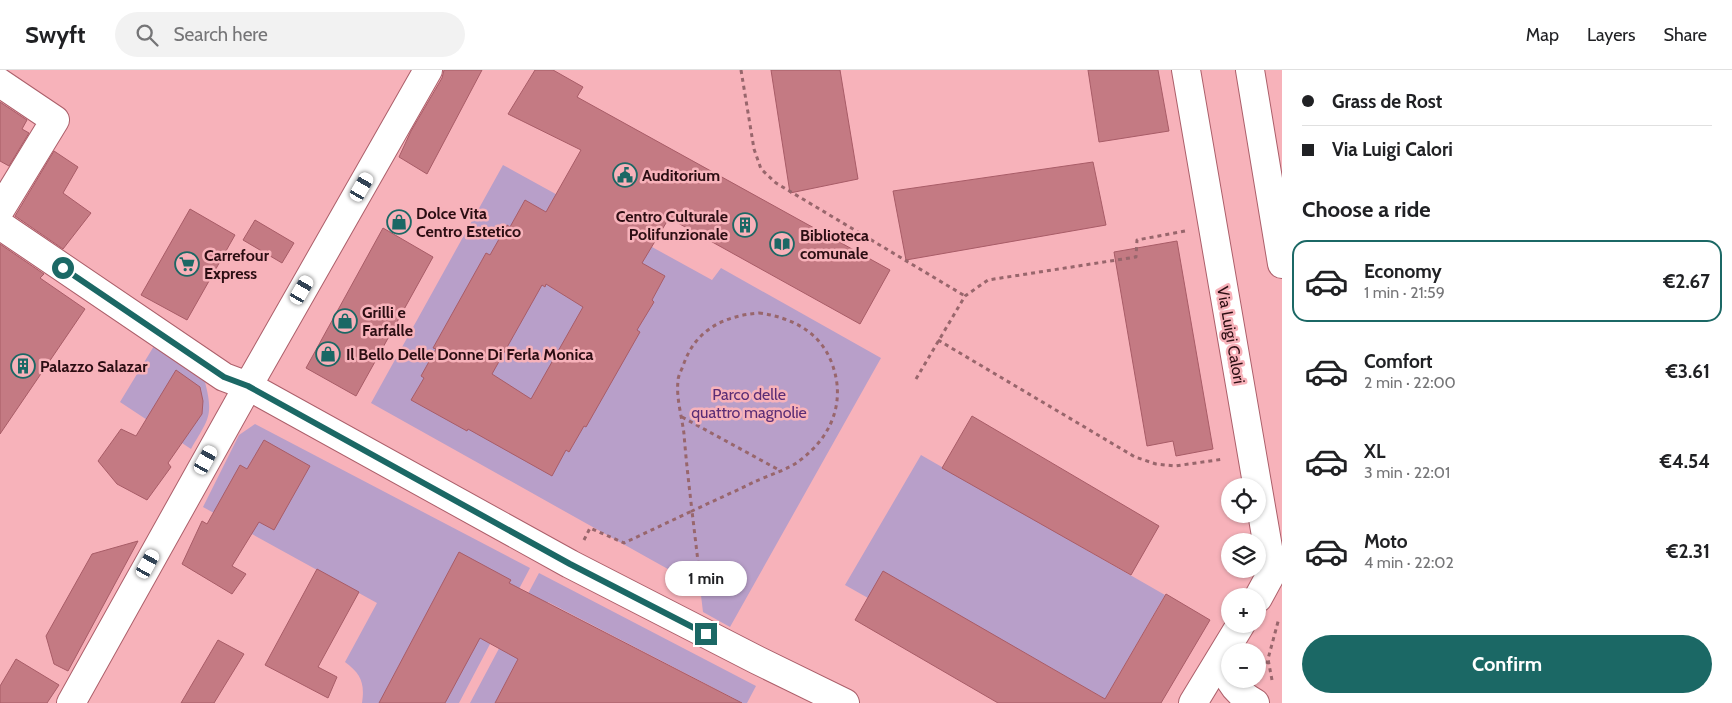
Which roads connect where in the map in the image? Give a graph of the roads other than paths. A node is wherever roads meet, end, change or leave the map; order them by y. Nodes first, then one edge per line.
1 (428, 70) edge
2 (1186, 70) edge
3 (1250, 70) edge
4 (0, 83) edge
5 (0, 210) edge
6 (0, 225) edge
7 (1282, 264) edge
8 (248, 386) junction
9 (1263, 588) edge
10 (1221, 658) edge
11 (1235, 688) edge
12 (1264, 695) edge
13 (70, 703) edge
14 (845, 703) edge
15 (1193, 703) edge

1 - 8 street
2 - 9 street, Via Luigi Calori
3 - 7 street
4 - 5 street
6 - 8 street
8 - 13 street
8 - 14 street
10 - 15 street
11 - 12 street

